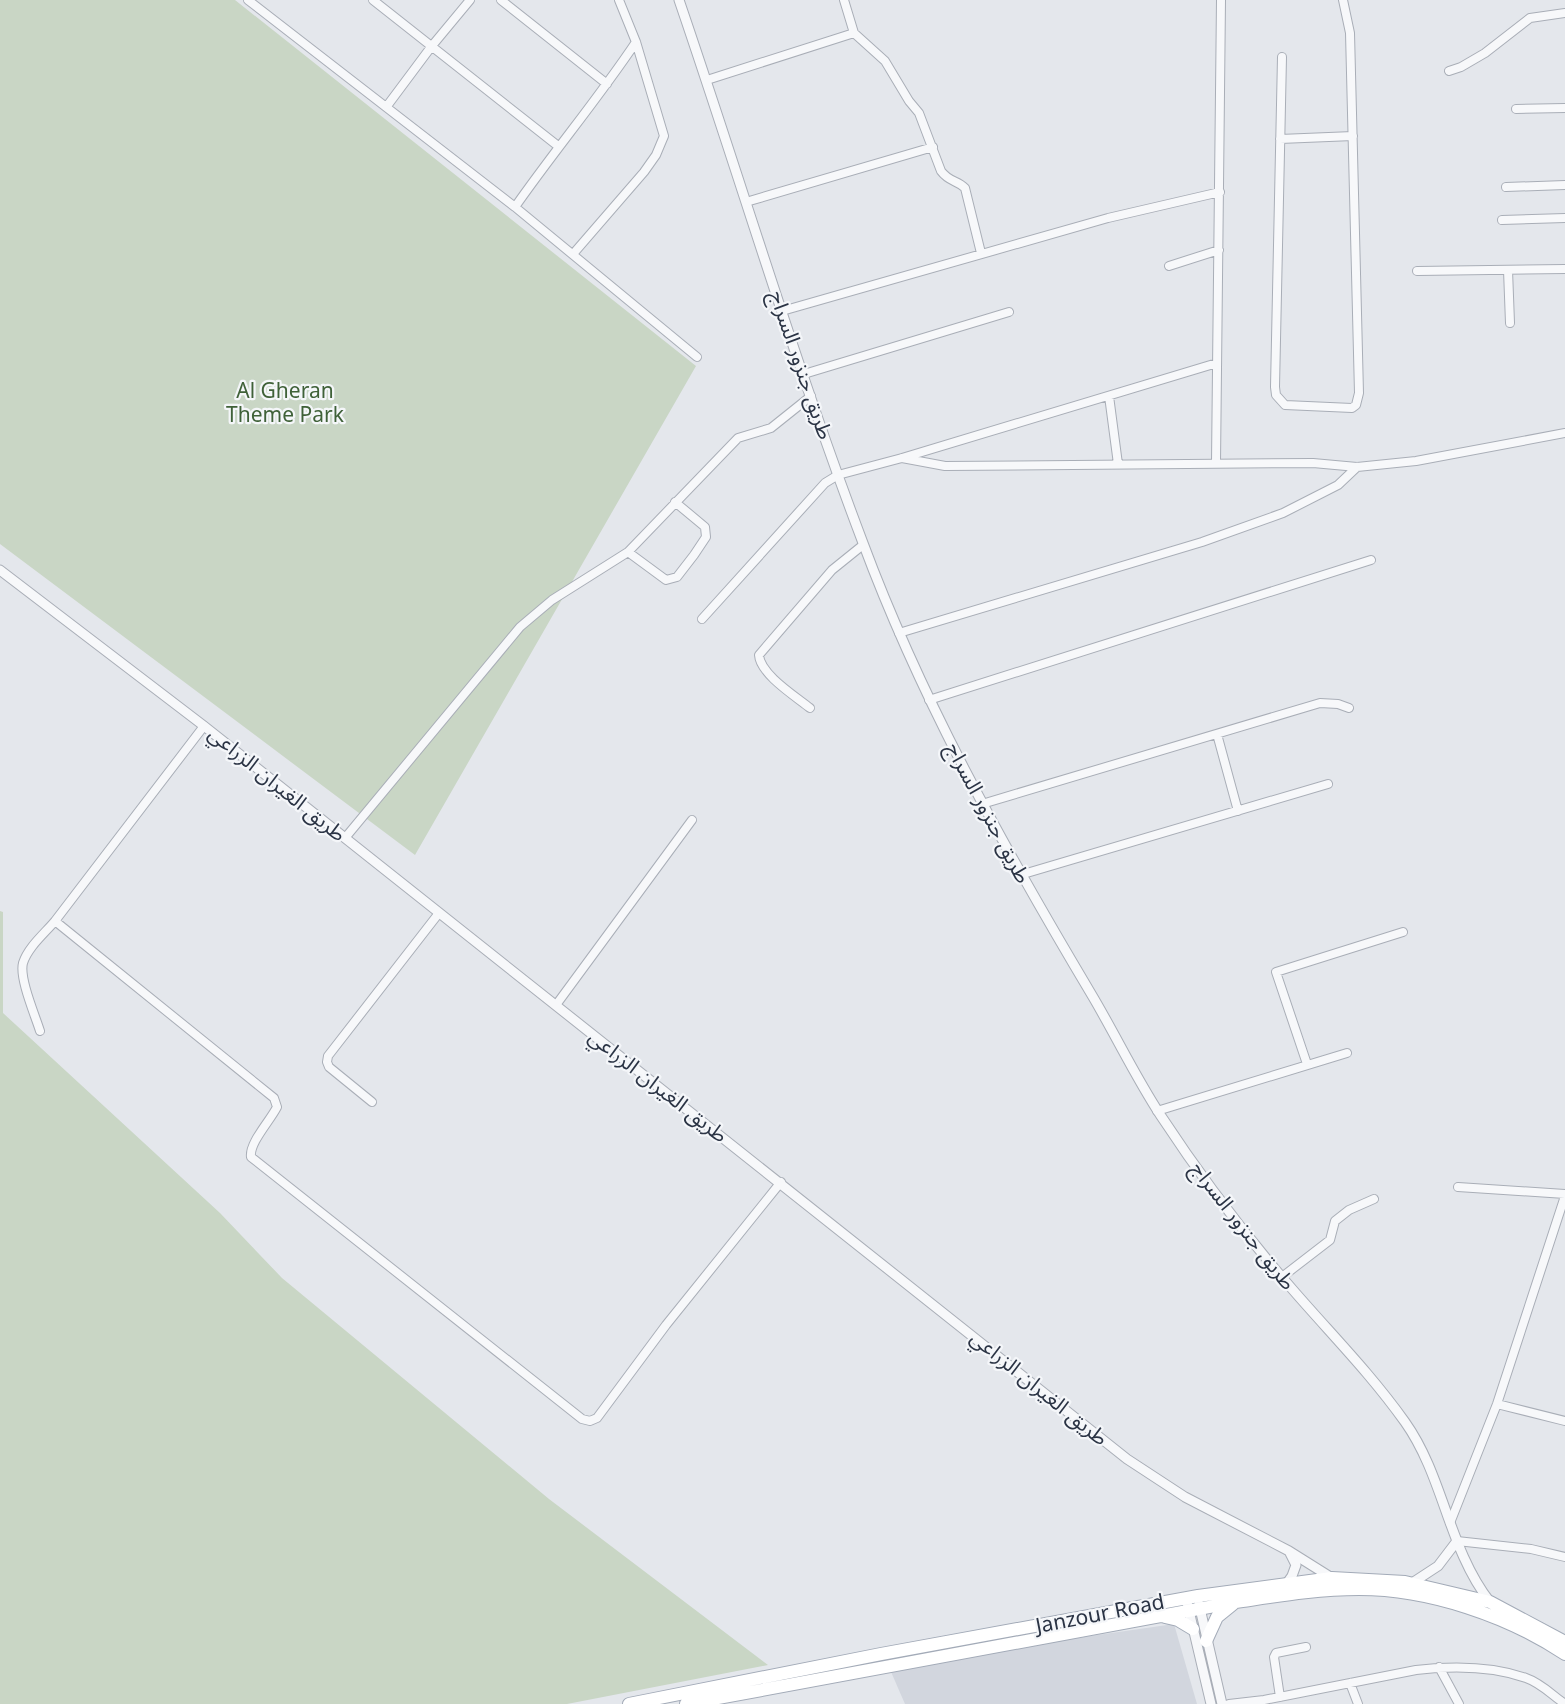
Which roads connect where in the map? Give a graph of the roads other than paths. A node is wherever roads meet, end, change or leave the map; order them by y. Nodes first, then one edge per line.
1 (373, 0) edge
2 (470, 0) edge
3 (501, 0) edge
4 (619, 0) edge
5 (679, 0) edge
6 (844, 0) edge
7 (1221, 0) edge
8 (1343, 0) edge
9 (253, 1) edge
10 (1565, 13) edge
11 (854, 33) junction
12 (636, 42) junction
13 (431, 47) junction
14 (1282, 57) dead end
15 (1449, 70) dead end
16 (707, 81) junction
17 (608, 84) junction
18 (387, 106) junction
19 (1565, 108) edge
20 (1516, 109) dead end
21 (1353, 136) junction
22 (1280, 139) junction
23 (558, 146) junction
24 (933, 147) junction
25 (1565, 185) edge
26 (1506, 187) dead end
27 (1220, 192) junction
28 (746, 202) junction
29 (514, 207) junction
30 (1565, 218) edge
31 (1502, 220) dead end
32 (1219, 250) junction
33 (981, 253) junction
34 (573, 254) junction
35 (1169, 266) dead end
36 (1565, 269) edge
37 (1508, 270) junction
38 (1417, 271) dead end
39 (782, 311) junction
40 (1009, 312) dead end
41 (1510, 322) dead end
42 (697, 357) dead end
43 (1217, 363) junction
44 (804, 374) junction
45 (811, 396) junction
46 (1109, 396) junction
47 (1565, 433) edge
48 (902, 458) junction
49 (1215, 463) junction
50 (1118, 464) junction
51 (1357, 467) junction
52 (838, 475) junction
53 (675, 502) junction
54 (863, 544) junction
55 (628, 552) junction
56 (1371, 560) dead end
57 (0, 570) edge
58 (702, 619) dead end
59 (899, 633) junction
60 (929, 700) junction
61 (810, 708) dead end
62 (1349, 708) dead end
63 (204, 726) junction
64 (1216, 734) junction
65 (1328, 784) dead end
66 (982, 804) junction
67 (1238, 811) junction
68 (692, 820) dead end
69 (345, 838) junction
70 (1020, 875) junction
71 (439, 913) junction
72 (55, 921) junction
73 (1403, 932) dead end
74 (556, 1005) junction
75 (40, 1031) dead end
76 (1347, 1053) dead end
77 (1306, 1064) junction
78 (372, 1102) dead end
79 (1157, 1111) junction
80 (781, 1182) junction
81 (1458, 1187) dead end
82 (1565, 1195) edge
83 (1374, 1199) dead end
84 (1282, 1277) junction
85 (1497, 1404) junction
86 (1565, 1422) edge
87 (1450, 1523) junction
88 (1456, 1541) junction
89 (1289, 1551) junction
90 (1565, 1557) edge
91 (1332, 1578) junction
92 (1287, 1583) junction
93 (1412, 1583) junction
94 (1236, 1602) junction
95 (1490, 1602) junction
96 (1193, 1604) junction
97 (1161, 1616) junction
98 (1193, 1629) junction
99 (1206, 1641) junction
100 (1565, 1642) edge
101 (1306, 1647) dead end
102 (1565, 1654) edge
103 (1439, 1667) junction
104 (1350, 1683) junction
105 (1280, 1697) junction
106 (1265, 1702) edge
107 (628, 1704) edge
108 (686, 1704) edge
109 (1211, 1704) edge
110 (1222, 1704) edge
111 (1229, 1704) edge
112 (1358, 1704) edge
113 (1459, 1704) edge
114 (1564, 1704) edge

1 - 13 street
2 - 13 street
3 - 17 street
4 - 12 street
5 - 16 street, طريق جنزور السراج
6 - 11 street
7 - 27 street
8 - 21 street
9 - 18 street
10 - 15 street
11 - 16 street
11 - 24 street
12 - 17 street
12 - 34 street
13 - 18 street
13 - 23 street
14 - 22 street
16 - 28 street, طريق جنزور السراج
17 - 23 street
18 - 29 street
19 - 20 street
21 - 22 street
21 - 22 street
23 - 29 street
24 - 28 street
24 - 33 street
25 - 26 street
27 - 32 street
27 - 33 street
28 - 39 street, طريق جنزور السراج
29 - 34 street
30 - 31 street
32 - 35 street
32 - 43 street
33 - 39 street
34 - 42 street
36 - 37 street
37 - 38 street
37 - 41 street
39 - 44 street, طريق جنزور السراج
40 - 44 street
43 - 46 street
43 - 49 street
44 - 45 street, طريق جنزور السراج
45 - 52 street, طريق جنزور السراج
45 - 53 street
46 - 48 street
46 - 50 street
47 - 51 street
48 - 50 street
48 - 52 street
49 - 50 street
49 - 51 street
51 - 59 street
52 - 54 street, طريق جنزور السراج
52 - 58 street
53 - 55 street
53 - 55 street
54 - 59 street, طريق جنزور السراج
54 - 61 street
55 - 69 street
56 - 60 street
57 - 63 street, طريق الغيران الزراعي
59 - 60 street, طريق جنزور السراج
60 - 66 street, طريق جنزور السراج
62 - 64 street
63 - 69 street, طريق الغيران الزراعي
63 - 72 street
64 - 66 street
64 - 67 street
65 - 67 street
66 - 70 street, طريق جنزور السراج
67 - 70 street
68 - 74 street
69 - 71 street, طريق الغيران الزراعي
70 - 79 street, طريق جنزور السراج
71 - 74 street, طريق الغيران الزراعي
71 - 78 street
72 - 75 street
72 - 80 street
73 - 77 street
74 - 80 street, طريق الغيران الزراعي
76 - 77 street
77 - 79 street
79 - 84 street, طريق جنزور السراج
80 - 89 street, طريق الغيران الزراعي
81 - 82 street
82 - 85 street
83 - 84 street
84 - 87 street, طريق جنزور السراج
85 - 86 street
85 - 87 street
87 - 88 street, طريق جنزور السراج
88 - 90 street
88 - 93 street
88 - 95 street, طريق جنزور السراج
89 - 91 street, طريق الغيران الزراعي
89 - 92 street
91 - 92 main road, Janzour Road
91 - 93 main road, Janzour Road
92 - 96 main road, Janzour Road
93 - 95 main road, Janzour Road
94 - 96 main road, Janzour Road
94 - 99 main road
94 - 102 main road, Janzour Road
95 - 100 main road, Janzour Road
96 - 97 main road, Janzour Road
96 - 98 street
96 - 99 street
96 - 107 main road, Janzour Road
97 - 98 main road
97 - 108 main road, Janzour Road
98 - 109 street
99 - 110 street
101 - 105 street
103 - 104 street
103 - 113 street
103 - 114 street
104 - 105 street
104 - 112 street
105 - 106 street
106 - 111 street

